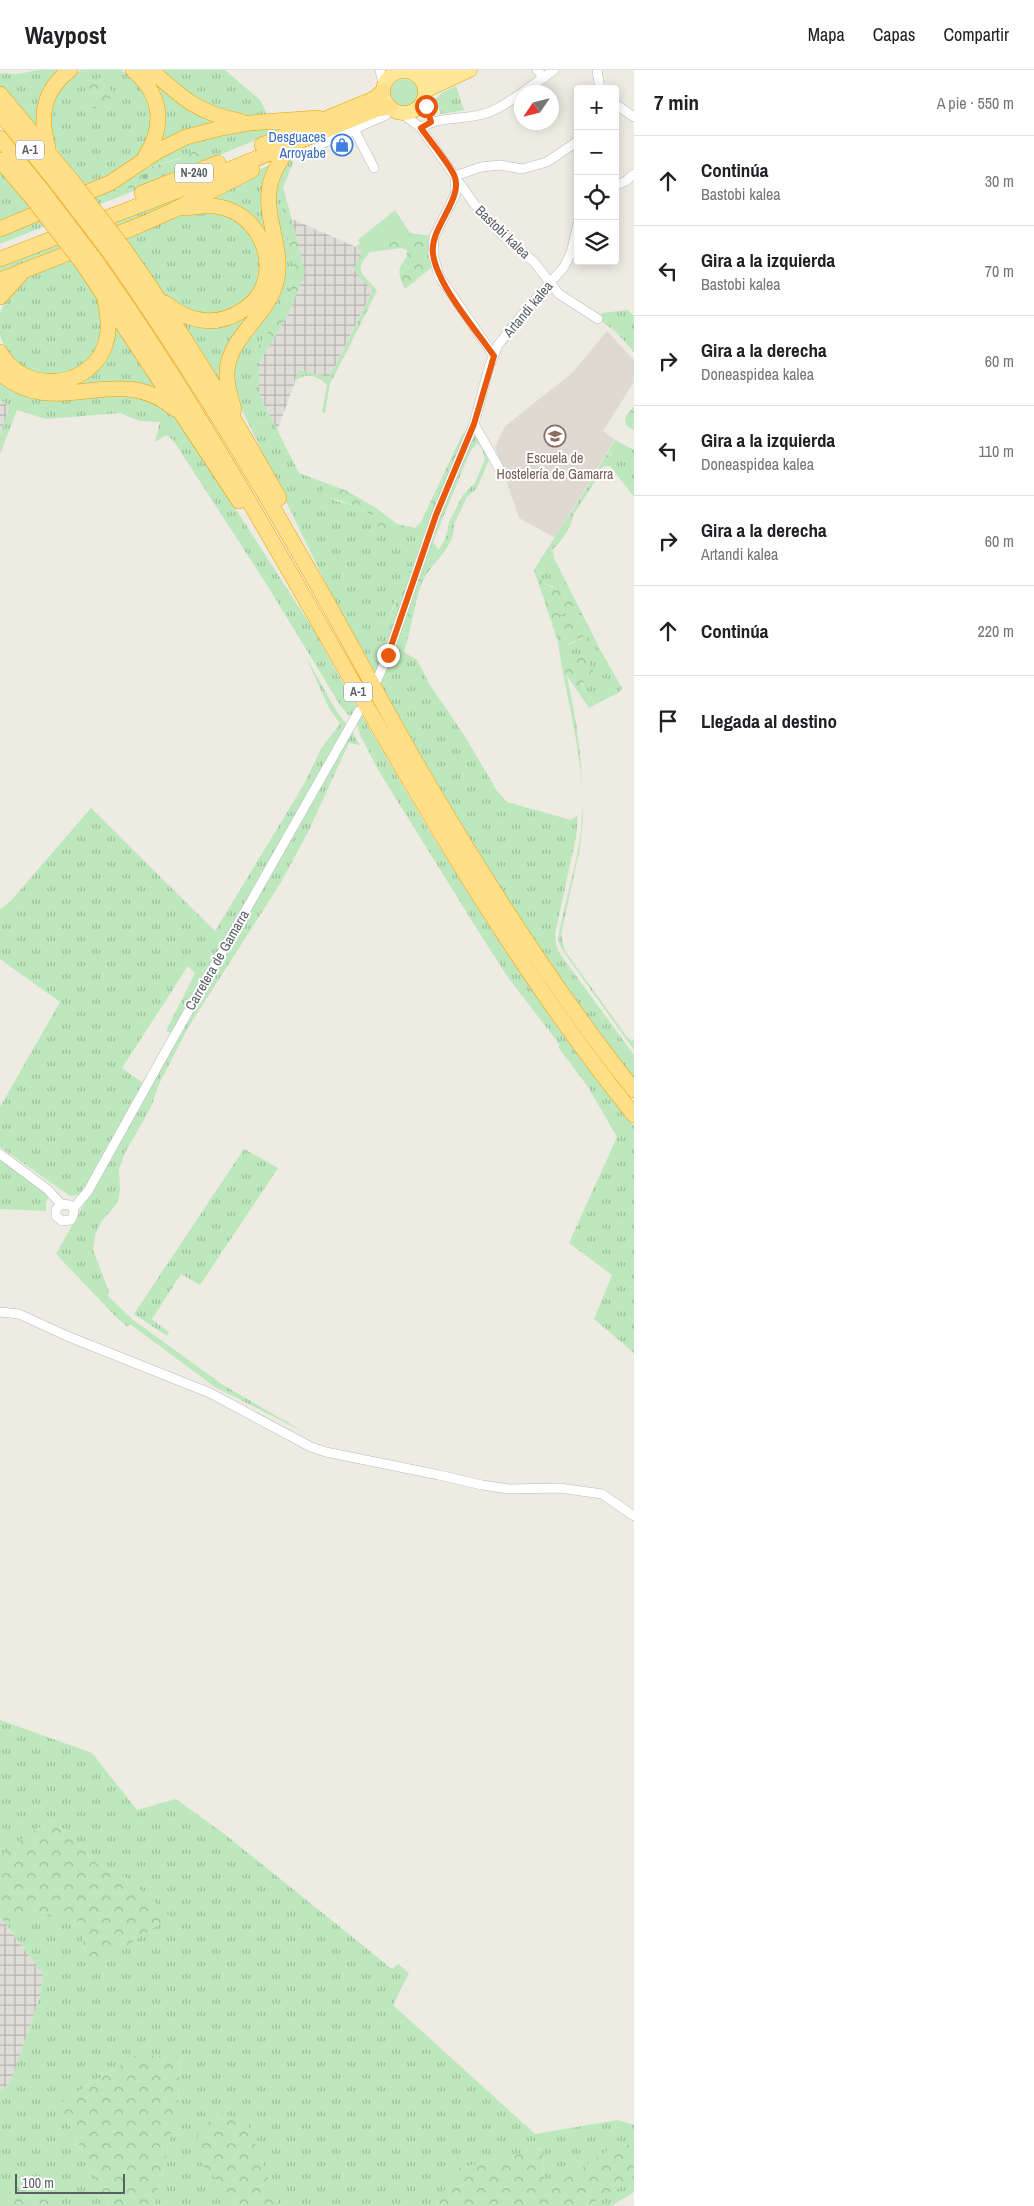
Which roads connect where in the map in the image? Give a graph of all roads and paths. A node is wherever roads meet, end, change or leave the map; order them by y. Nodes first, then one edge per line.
1 (70, 70) edge
2 (133, 70) edge
3 (151, 70) edge
4 (380, 70) edge
5 (446, 70) edge
6 (470, 70) edge
7 (537, 70) edge
8 (554, 70) edge
9 (600, 71) edge
10 (407, 72) edge
11 (544, 78) junction
12 (534, 85) edge
13 (600, 85) edge
14 (383, 89) junction
15 (0, 94) edge
16 (424, 95) junction
17 (514, 98) edge
18 (619, 107) edge
19 (393, 109) junction
20 (0, 114) edge
21 (332, 117) junction
22 (634, 117) edge
23 (431, 122) junction
24 (249, 123) junction
25 (421, 128) junction
26 (354, 129) junction
27 (0, 138) edge
28 (312, 142) junction
29 (574, 144) edge
30 (49, 151) junction
31 (284, 154) junction
32 (0, 160) edge
33 (143, 160) junction
34 (374, 168) dead end
35 (634, 174) edge
36 (455, 176) junction
37 (67, 184) junction
38 (619, 184) edge
39 (38, 196) junction
40 (174, 210) junction
41 (0, 229) edge
42 (574, 240) edge
43 (0, 249) edge
44 (117, 252) junction
45 (0, 260) edge
46 (89, 262) junction
47 (24, 271) junction
48 (0, 280) edge
49 (551, 282) junction
50 (105, 296) junction
51 (0, 297) edge
52 (159, 298) junction
53 (598, 319) dead end
54 (0, 352) edge
55 (494, 356) junction
56 (0, 373) edge
57 (183, 415) junction
58 (236, 421) junction
59 (474, 424) junction
60 (500, 468) dead end
61 (306, 565) junction
62 (311, 610) junction
63 (377, 680) dead end
64 (359, 711) dead end
65 (634, 1090) edge
66 (634, 1115) edge
67 (0, 1154) edge
68 (61, 1204) junction
69 (74, 1209) junction
70 (0, 1312) edge
71 (634, 1516) edge

1 - 30 highway
2 - 33 highway
3 - 24 highway
4 - 14 street
5 - 10 highway, N-240
6 - 16 highway, N-240
7 - 11 street
8 - 11 street
9 - 13 street
10 - 14 highway, N-240
10 - 16 highway
11 - 12 street
14 - 19 highway
14 - 21 highway, N-240
15 - 30 highway
16 - 19 highway, N-240
16 - 23 street
17 - 23 street
18 - 22 street
19 - 25 street, Bastobi kalea
19 - 26 street
19 - 28 highway, N-240
20 - 37 highway, A-1
21 - 24 highway
21 - 43 highway, N-240
23 - 25 street
24 - 33 highway
25 - 36 street, Bastobi kalea
26 - 28 street
26 - 34 street
27 - 39 highway, A-1
28 - 31 highway
28 - 45 highway, N-240
29 - 36 street
30 - 37 highway
31 - 40 highway
31 - 58 highway
32 - 39 highway
33 - 41 highway
35 - 38 street
36 - 49 street, Bastobi kalea
36 - 55 street
37 - 44 highway, bridge
39 - 46 highway, bridge
40 - 47 highway
40 - 52 highway
42 - 49 street, Artandi kalea
44 - 52 highway
44 - 61 highway, A-1
46 - 50 highway
46 - 62 highway, A-1
47 - 48 highway
47 - 51 highway
49 - 53 street, Bastobi kalea
49 - 55 street, Artandi kalea
50 - 54 highway
50 - 57 highway
52 - 58 highway
55 - 59 street, Artandi kalea
56 - 57 highway
57 - 62 highway
58 - 61 highway
59 - 60 street
59 - 63 street, Artandi kalea
61 - 65 highway, A-1
62 - 66 highway, A-1
64 - 69 street, Carretera de Gamarra
67 - 68 street
68 - 69 street
68 - 69 street
70 - 71 street

